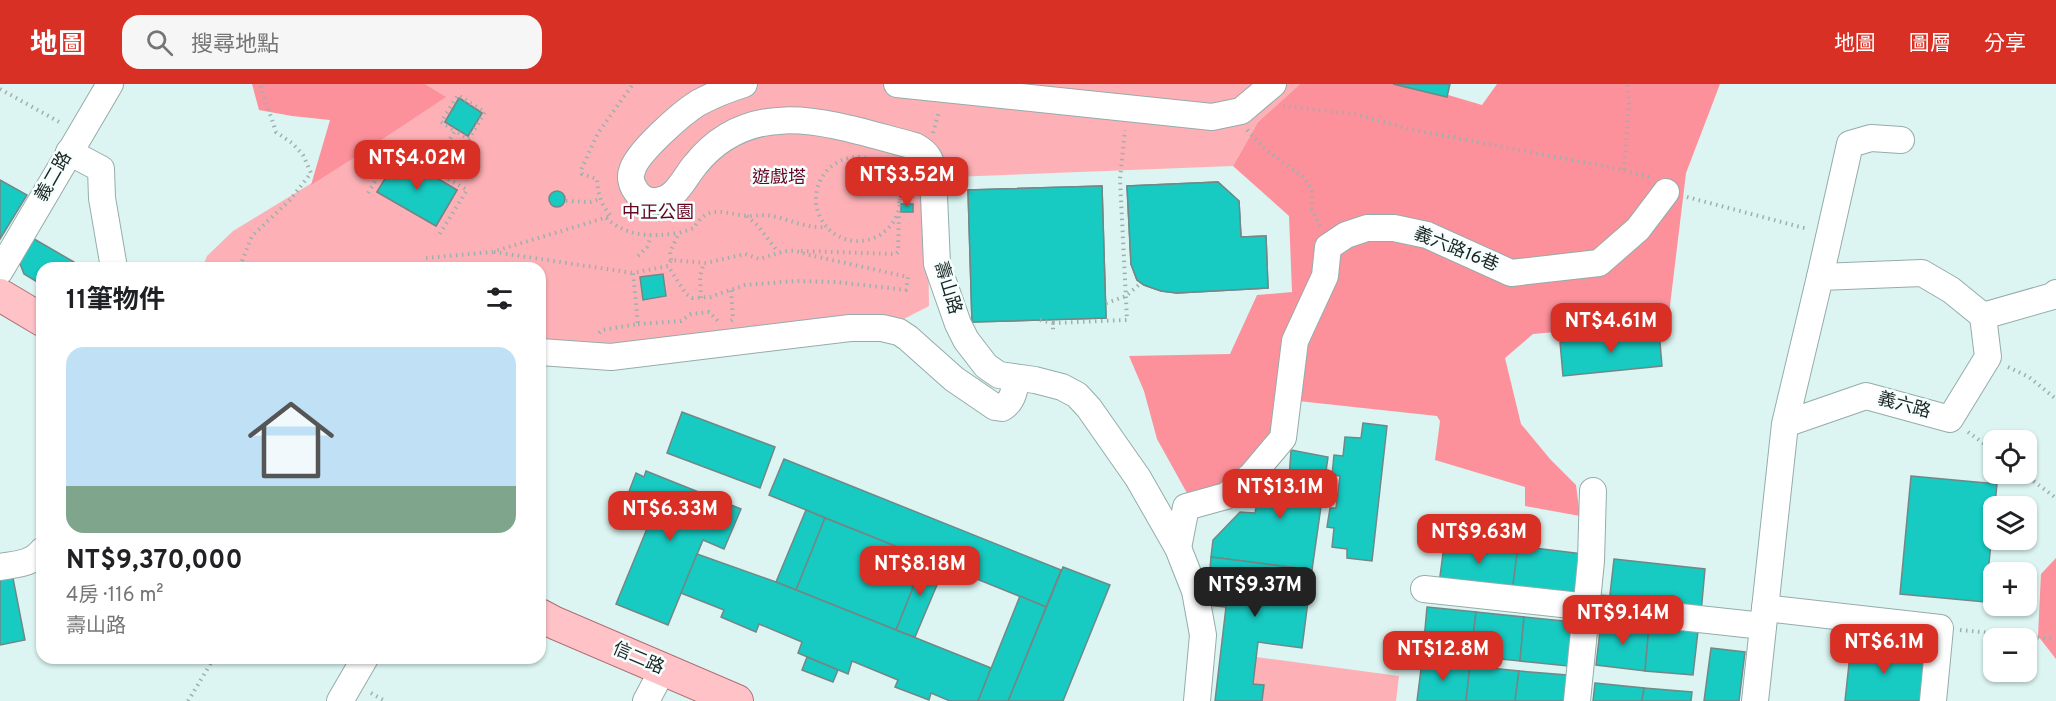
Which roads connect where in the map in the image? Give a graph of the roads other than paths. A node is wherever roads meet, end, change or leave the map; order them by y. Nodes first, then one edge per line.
1 (110, 84) edge
2 (744, 84) edge
3 (897, 84) edge
4 (1273, 84) edge
5 (1901, 140) dead end
6 (75, 143) junction
7 (1666, 192) road end
8 (113, 262) edge
9 (0, 271) edge
10 (1820, 277) junction
11 (2056, 293) edge
12 (0, 295) edge
13 (36, 316) edge
14 (1983, 316) junction
15 (546, 352) edge
16 (1017, 378) junction
17 (1785, 424) junction
18 (1593, 492) dead end
19 (1178, 548) junction
20 (36, 558) edge
21 (0, 567) edge
22 (1424, 589) dead end
23 (1586, 606) junction
24 (1764, 617) junction
25 (546, 618) edge
26 (361, 664) edge
27 (663, 669) junction
28 (339, 701) edge
29 (646, 701) edge
30 (737, 701) edge
31 (1197, 701) edge
32 (1577, 701) edge
33 (1755, 701) edge
34 (1933, 701) edge

1 - 6 street, 義二路
2 - 16 street, 壽山路
3 - 4 street
5 - 10 street
6 - 8 street
6 - 9 street, 義二路
7 - 19 street, 義六路16巷
10 - 14 street
10 - 17 street
11 - 14 street
12 - 13 main road
14 - 17 street, 義六路
15 - 16 street
16 - 19 street, 壽山路
17 - 24 street
18 - 23 street
19 - 31 street, 壽山路
20 - 21 street
22 - 23 street
23 - 24 street
23 - 32 street
24 - 33 street
24 - 34 street
25 - 27 main road, 信二路
26 - 28 street
27 - 29 street
27 - 30 main road, 信二路

